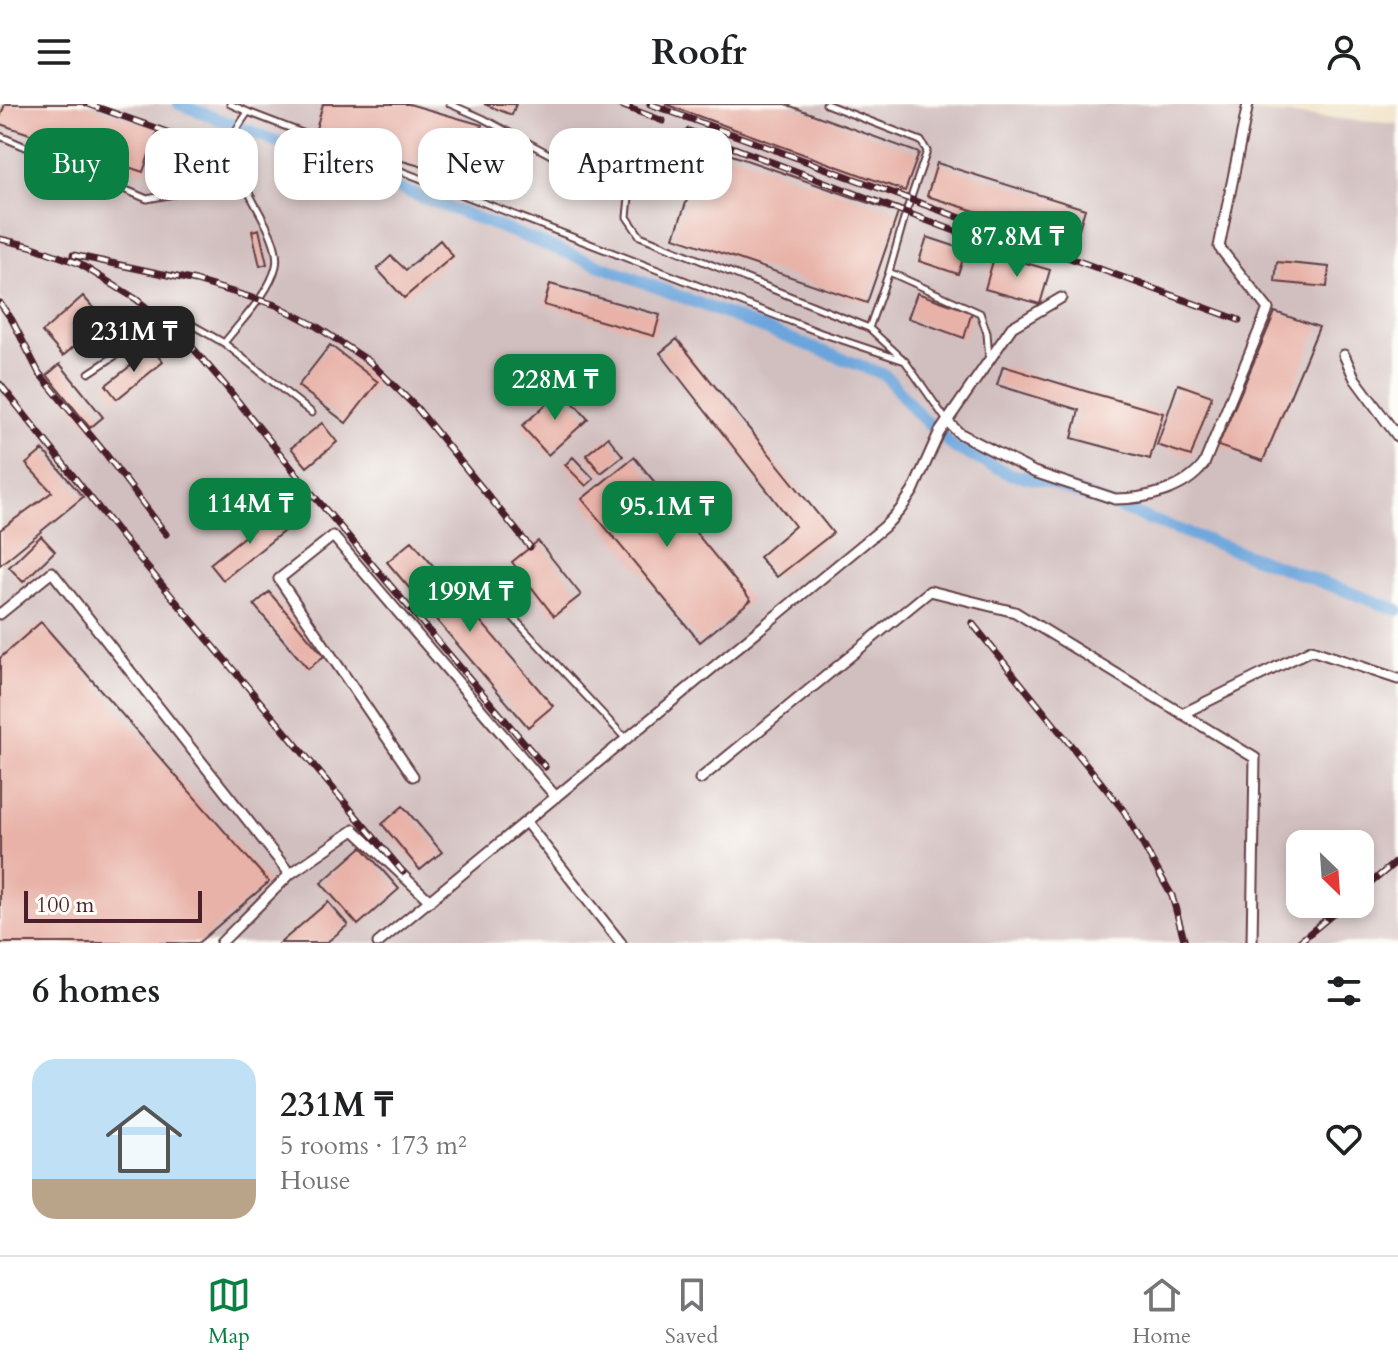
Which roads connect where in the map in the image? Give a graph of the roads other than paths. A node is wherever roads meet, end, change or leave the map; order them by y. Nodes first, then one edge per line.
1 (230, 104) edge
2 (450, 104) edge
3 (826, 104) edge
4 (1248, 104) edge
5 (248, 112) junction
6 (238, 128) edge
7 (0, 136) edge
8 (145, 198) edge
9 (253, 200) edge
10 (889, 272) junction
11 (1061, 298) dead end
12 (869, 328) junction
13 (224, 343) junction
14 (1344, 355) dead end
15 (905, 361) junction
16 (989, 361) junction
17 (89, 373) dead end
18 (312, 413) dead end
19 (947, 421) junction
20 (1398, 437) edge
21 (469, 570) dead end
22 (0, 614) edge
23 (1398, 679) edge
24 (1182, 714) junction
25 (626, 740) junction
26 (413, 776) dead end
27 (700, 779) dead end
28 (556, 797) junction
29 (526, 822) junction
30 (290, 874) junction
31 (430, 901) junction
32 (221, 943) edge
33 (378, 943) edge
34 (621, 943) edge
35 (1252, 943) edge

1 - 5 lane
2 - 12 lane
3 - 10 lane
4 - 19 street
5 - 6 lane
5 - 15 lane
7 - 8 lane
9 - 13 lane
10 - 12 lane
10 - 16 lane
11 - 16 street
12 - 15 lane
13 - 17 lane
13 - 18 lane
14 - 20 street
15 - 19 lane
16 - 19 street
19 - 25 street
21 - 25 lane
22 - 30 street
23 - 24 street
24 - 27 street
24 - 35 street
25 - 28 street
26 - 28 street
28 - 29 street
29 - 31 street
29 - 34 street
30 - 31 street
30 - 32 street
31 - 33 street

